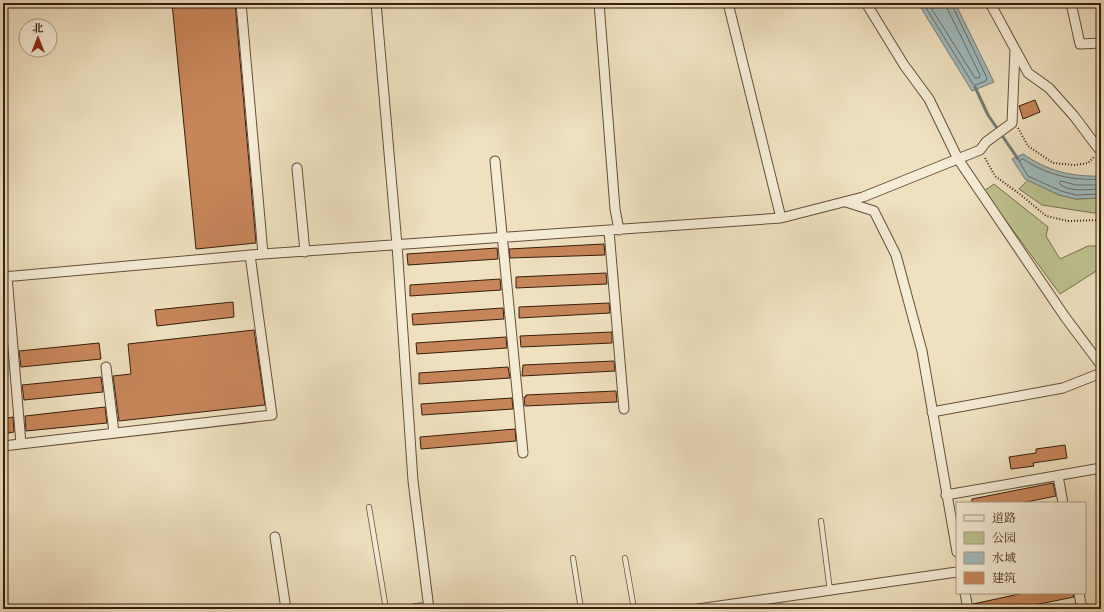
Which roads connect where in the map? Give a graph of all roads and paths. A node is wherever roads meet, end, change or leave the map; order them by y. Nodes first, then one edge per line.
1 (241, 3) edge
2 (376, 3) edge
3 (599, 3) edge
4 (728, 3) edge
5 (866, 3) edge
6 (990, 3) edge
7 (1072, 3) edge
8 (1101, 43) edge
9 (1016, 50) junction
10 (1012, 121) junction
11 (983, 146) junction
12 (1101, 149) edge
13 (958, 159) junction
14 (495, 161) dead end
15 (297, 168) dead end
16 (846, 202) junction
17 (781, 218) junction
18 (1101, 220) edge
19 (619, 230) junction
20 (609, 231) junction
21 (501, 238) junction
22 (397, 245) junction
23 (306, 252) junction
24 (263, 254) junction
25 (250, 255) junction
26 (5, 277) edge
27 (1101, 365) edge
28 (106, 367) dead end
29 (1101, 373) edge
30 (624, 409) dead end
31 (932, 412) junction
32 (114, 433) junction
33 (21, 444) junction
34 (3, 446) edge
35 (523, 453) dead end
36 (1101, 468) edge
37 (1058, 476) junction
38 (946, 495) junction
39 (1063, 502) edge
40 (369, 507) dead end
41 (822, 521) dead end
42 (275, 537) dead end
43 (956, 547) edge
44 (573, 558) dead end
45 (625, 558) dead end
46 (956, 572) edge
47 (830, 590) junction
48 (965, 594) edge
49 (1079, 594) edge
50 (429, 608) edge
51 (286, 609) edge
52 (386, 609) edge
53 (414, 609) edge
54 (582, 609) edge
55 (634, 609) edge
56 (698, 609) edge
57 (968, 609) edge
58 (1082, 609) edge

1 - 24 street
2 - 22 street
3 - 19 street
4 - 17 street
5 - 13 street
6 - 9 street
7 - 8 street
9 - 10 street
9 - 12 street
10 - 11 street
10 - 12 path
11 - 13 street
11 - 18 path
13 - 16 street
13 - 27 street
14 - 21 street
15 - 23 street
16 - 17 street
16 - 31 street
17 - 19 street
19 - 20 street
20 - 21 street
20 - 30 street
21 - 22 street
21 - 35 street
22 - 23 street
22 - 50 street
23 - 24 street
24 - 25 street
25 - 26 street
25 - 32 street
26 - 33 street
28 - 32 street
29 - 31 street
31 - 38 street
32 - 33 street
33 - 34 street
36 - 37 street
37 - 38 street
37 - 39 street
38 - 43 street
40 - 52 lane
41 - 47 lane
42 - 51 street
44 - 54 lane
45 - 55 lane
46 - 47 street
47 - 56 street
48 - 57 street
49 - 58 street
50 - 53 street

